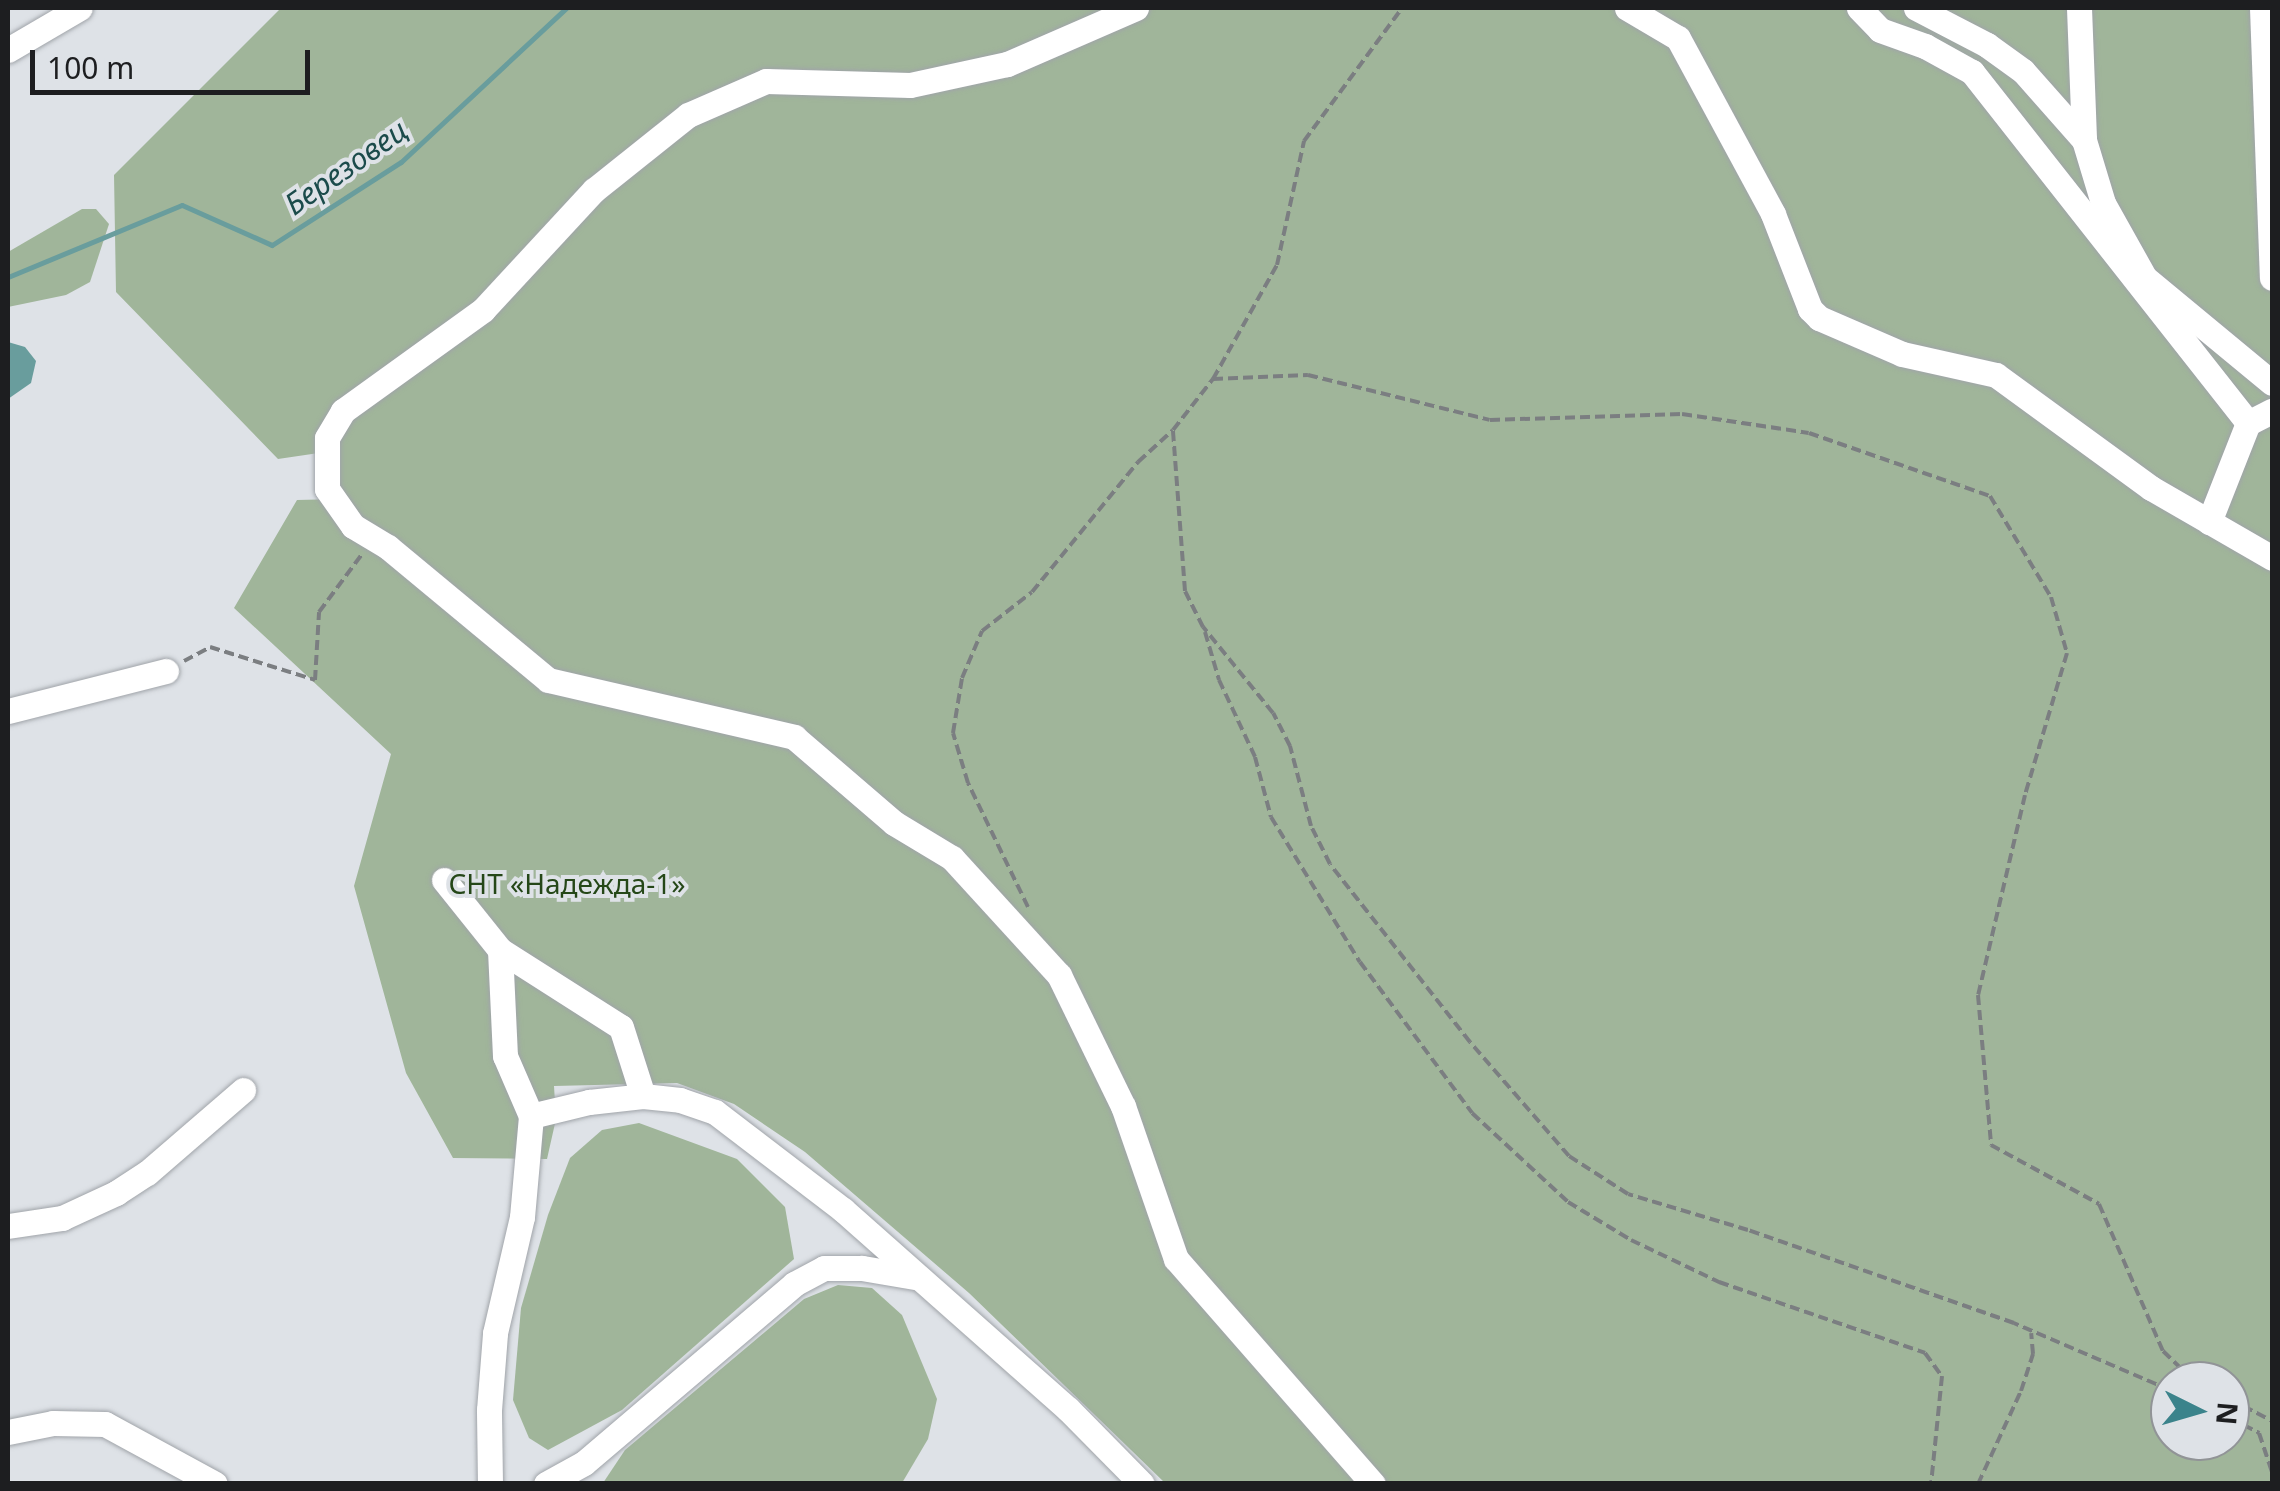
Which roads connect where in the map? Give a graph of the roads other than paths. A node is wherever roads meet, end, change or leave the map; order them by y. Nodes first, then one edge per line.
1 (80, 8) edge
2 (1136, 8) edge
3 (1627, 8) edge
4 (1859, 8) edge
5 (1916, 8) edge
6 (2079, 8) edge
7 (2262, 8) edge
8 (8, 50) edge
9 (2084, 140) junction
10 (2272, 278) edge
11 (2272, 383) edge
12 (2272, 411) edge
13 (2248, 424) junction
14 (2209, 522) junction
15 (2272, 558) edge
16 (166, 671) road end
17 (8, 711) edge
18 (444, 880) dead end
19 (500, 950) junction
20 (244, 1090) dead end
21 (643, 1096) junction
22 (531, 1116) junction
23 (8, 1226) edge
24 (919, 1278) junction
25 (8, 1432) edge
26 (215, 1484) edge
27 (490, 1484) edge
28 (546, 1484) edge
29 (1142, 1484) edge
30 (1372, 1484) edge

1 - 8 street
2 - 30 street
3 - 14 street
4 - 13 street
5 - 9 street
6 - 9 street
7 - 10 street
9 - 11 street
12 - 13 street
13 - 14 street
14 - 15 street
16 - 17 street
18 - 19 street
19 - 21 street
19 - 22 street
20 - 23 street
21 - 22 street
21 - 24 street
22 - 27 street
24 - 28 street
24 - 29 street
25 - 26 street

